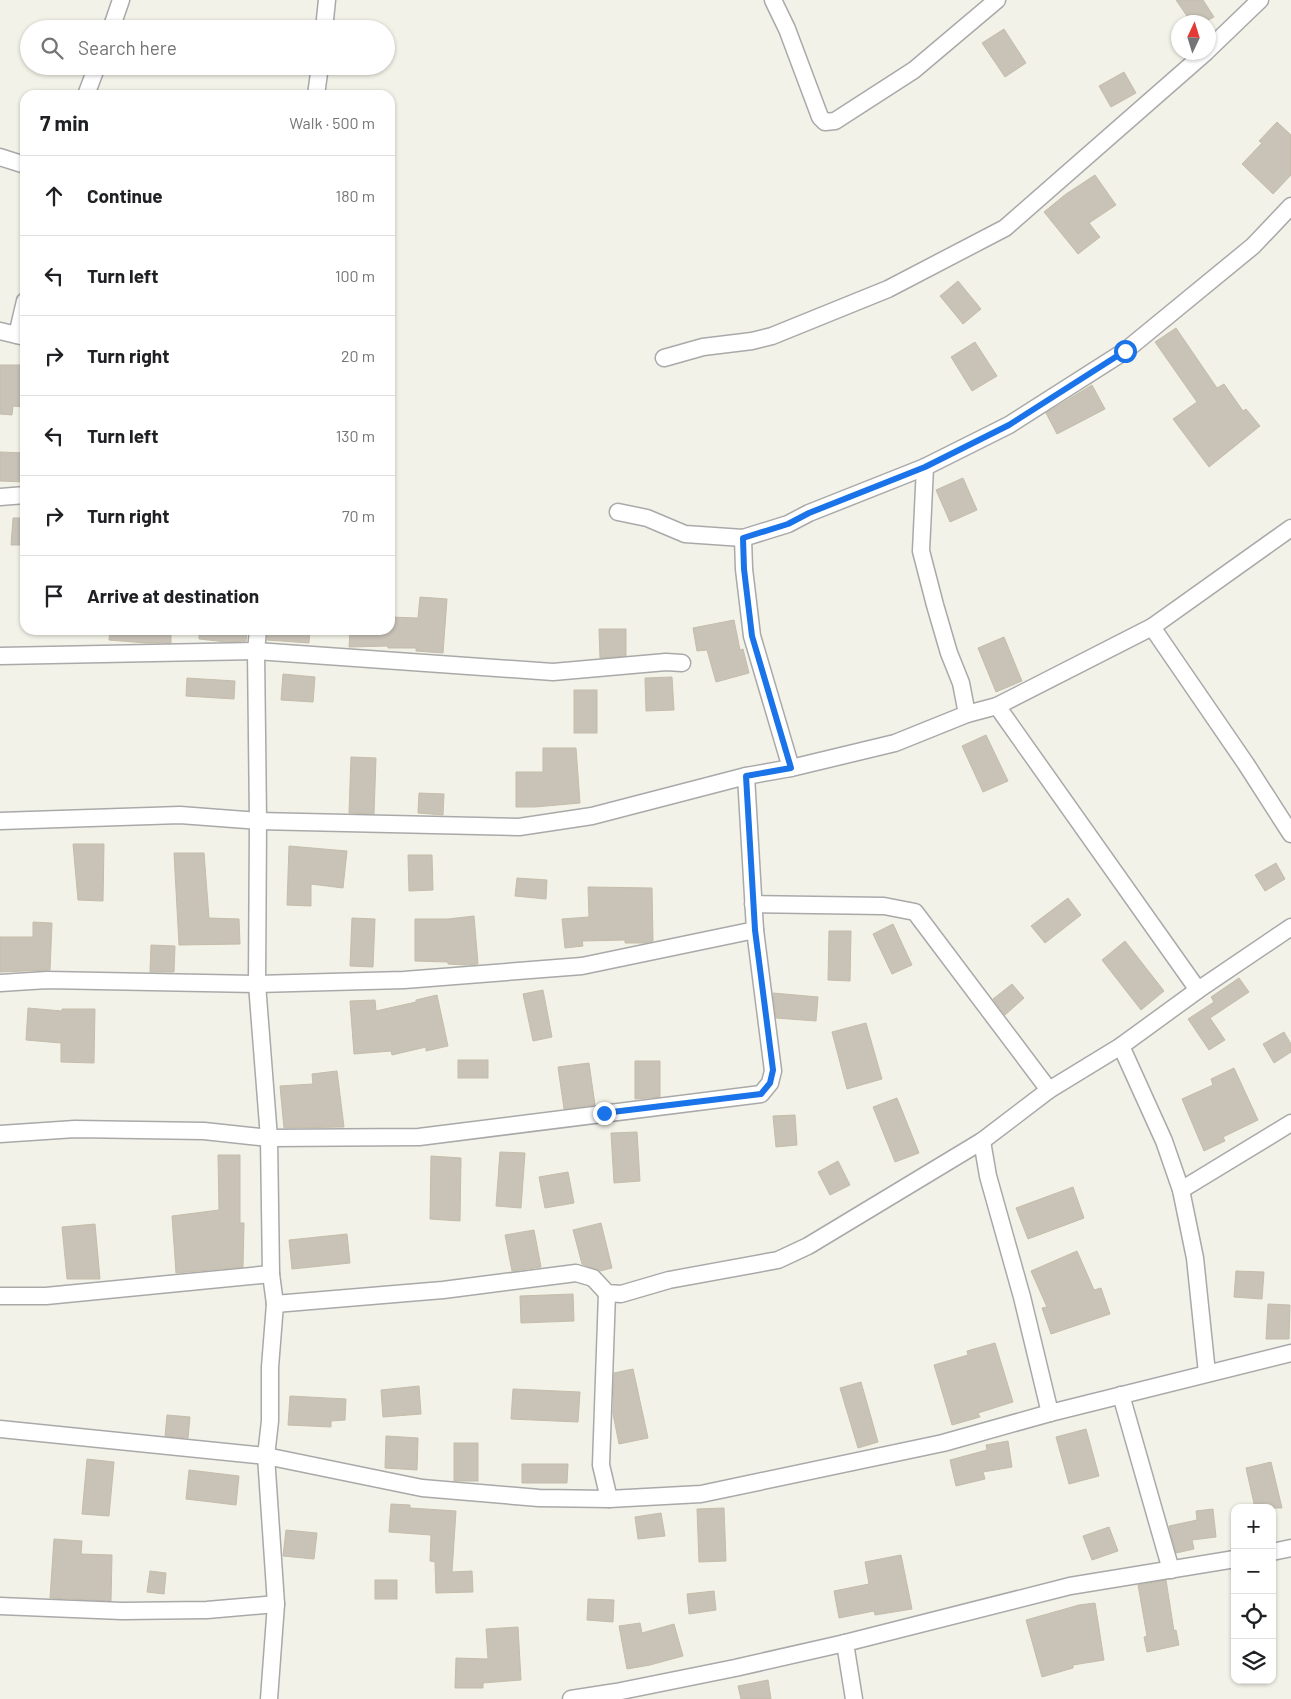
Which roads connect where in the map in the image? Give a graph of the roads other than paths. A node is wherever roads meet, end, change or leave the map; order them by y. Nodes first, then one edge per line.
1 (121, 0) edge
2 (327, 0) edge
3 (773, 0) edge
4 (997, 0) edge
5 (1260, 0) edge
6 (114, 20) edge
7 (325, 20) edge
8 (1216, 44) edge
9 (1197, 60) edge
10 (94, 75) edge
11 (319, 75) edge
12 (88, 90) edge
13 (317, 90) edge
14 (0, 157) edge
15 (20, 163) edge
16 (1291, 206) edge
17 (0, 331) edge
18 (20, 336) edge
19 (664, 358) dead end
20 (925, 467) junction
21 (20, 495) edge
22 (0, 497) edge
23 (618, 512) dead end
24 (1291, 528) edge
25 (743, 538) junction
26 (1152, 627) junction
27 (258, 635) edge
28 (256, 651) junction
29 (0, 656) edge
30 (682, 663) dead end
31 (997, 706) junction
32 (966, 714) junction
33 (791, 768) junction
34 (746, 776) junction
35 (0, 820) edge
36 (258, 822) junction
37 (1291, 834) edge
38 (753, 904) junction
39 (1291, 927) edge
40 (755, 930) junction
41 (0, 983) edge
42 (257, 984) junction
43 (1198, 990) junction
44 (1121, 1046) junction
45 (1049, 1090) junction
46 (1291, 1123) edge
47 (0, 1134) edge
48 (269, 1138) junction
49 (982, 1141) junction
50 (1181, 1190) junction
51 (271, 1274) junction
52 (607, 1292) junction
53 (0, 1296) edge
54 (275, 1304) junction
55 (1291, 1354) edge
56 (1207, 1373) junction
57 (1121, 1395) junction
58 (1050, 1413) junction
59 (0, 1430) edge
60 (266, 1456) junction
61 (609, 1499) junction
62 (1291, 1548) edge
63 (1276, 1551) edge
64 (1231, 1560) edge
65 (1171, 1570) junction
66 (276, 1604) junction
67 (0, 1606) edge
68 (845, 1643) junction
69 (269, 1699) edge
70 (571, 1699) edge
71 (854, 1699) edge

1 - 6 street
2 - 7 street
3 - 4 street
5 - 8 street
9 - 19 street
10 - 12 street
11 - 13 street
14 - 15 street
16 - 20 street
17 - 18 street
20 - 25 street
20 - 32 street
21 - 22 street
23 - 25 street
24 - 26 street
25 - 33 street
26 - 31 street
26 - 37 street
27 - 28 street
28 - 29 street
28 - 30 street
28 - 36 street
31 - 32 street
31 - 43 street
32 - 33 street
33 - 34 street
34 - 36 street
34 - 38 street
35 - 36 street
36 - 42 street
38 - 40 street
38 - 45 street
39 - 43 street
40 - 42 street
40 - 48 street
41 - 42 street
42 - 48 street
43 - 44 street
44 - 45 street
44 - 50 street
45 - 49 street
46 - 50 street
47 - 48 street
48 - 51 street
49 - 52 street
49 - 58 street
50 - 56 street
51 - 53 street
51 - 54 street
52 - 54 street
52 - 61 street
54 - 60 street
55 - 56 street
56 - 57 street
57 - 58 street
57 - 65 street
58 - 61 street
59 - 60 street
60 - 61 street
60 - 66 street
62 - 63 street
64 - 65 street
65 - 68 street
66 - 67 street
66 - 69 street
68 - 70 street
68 - 71 street

